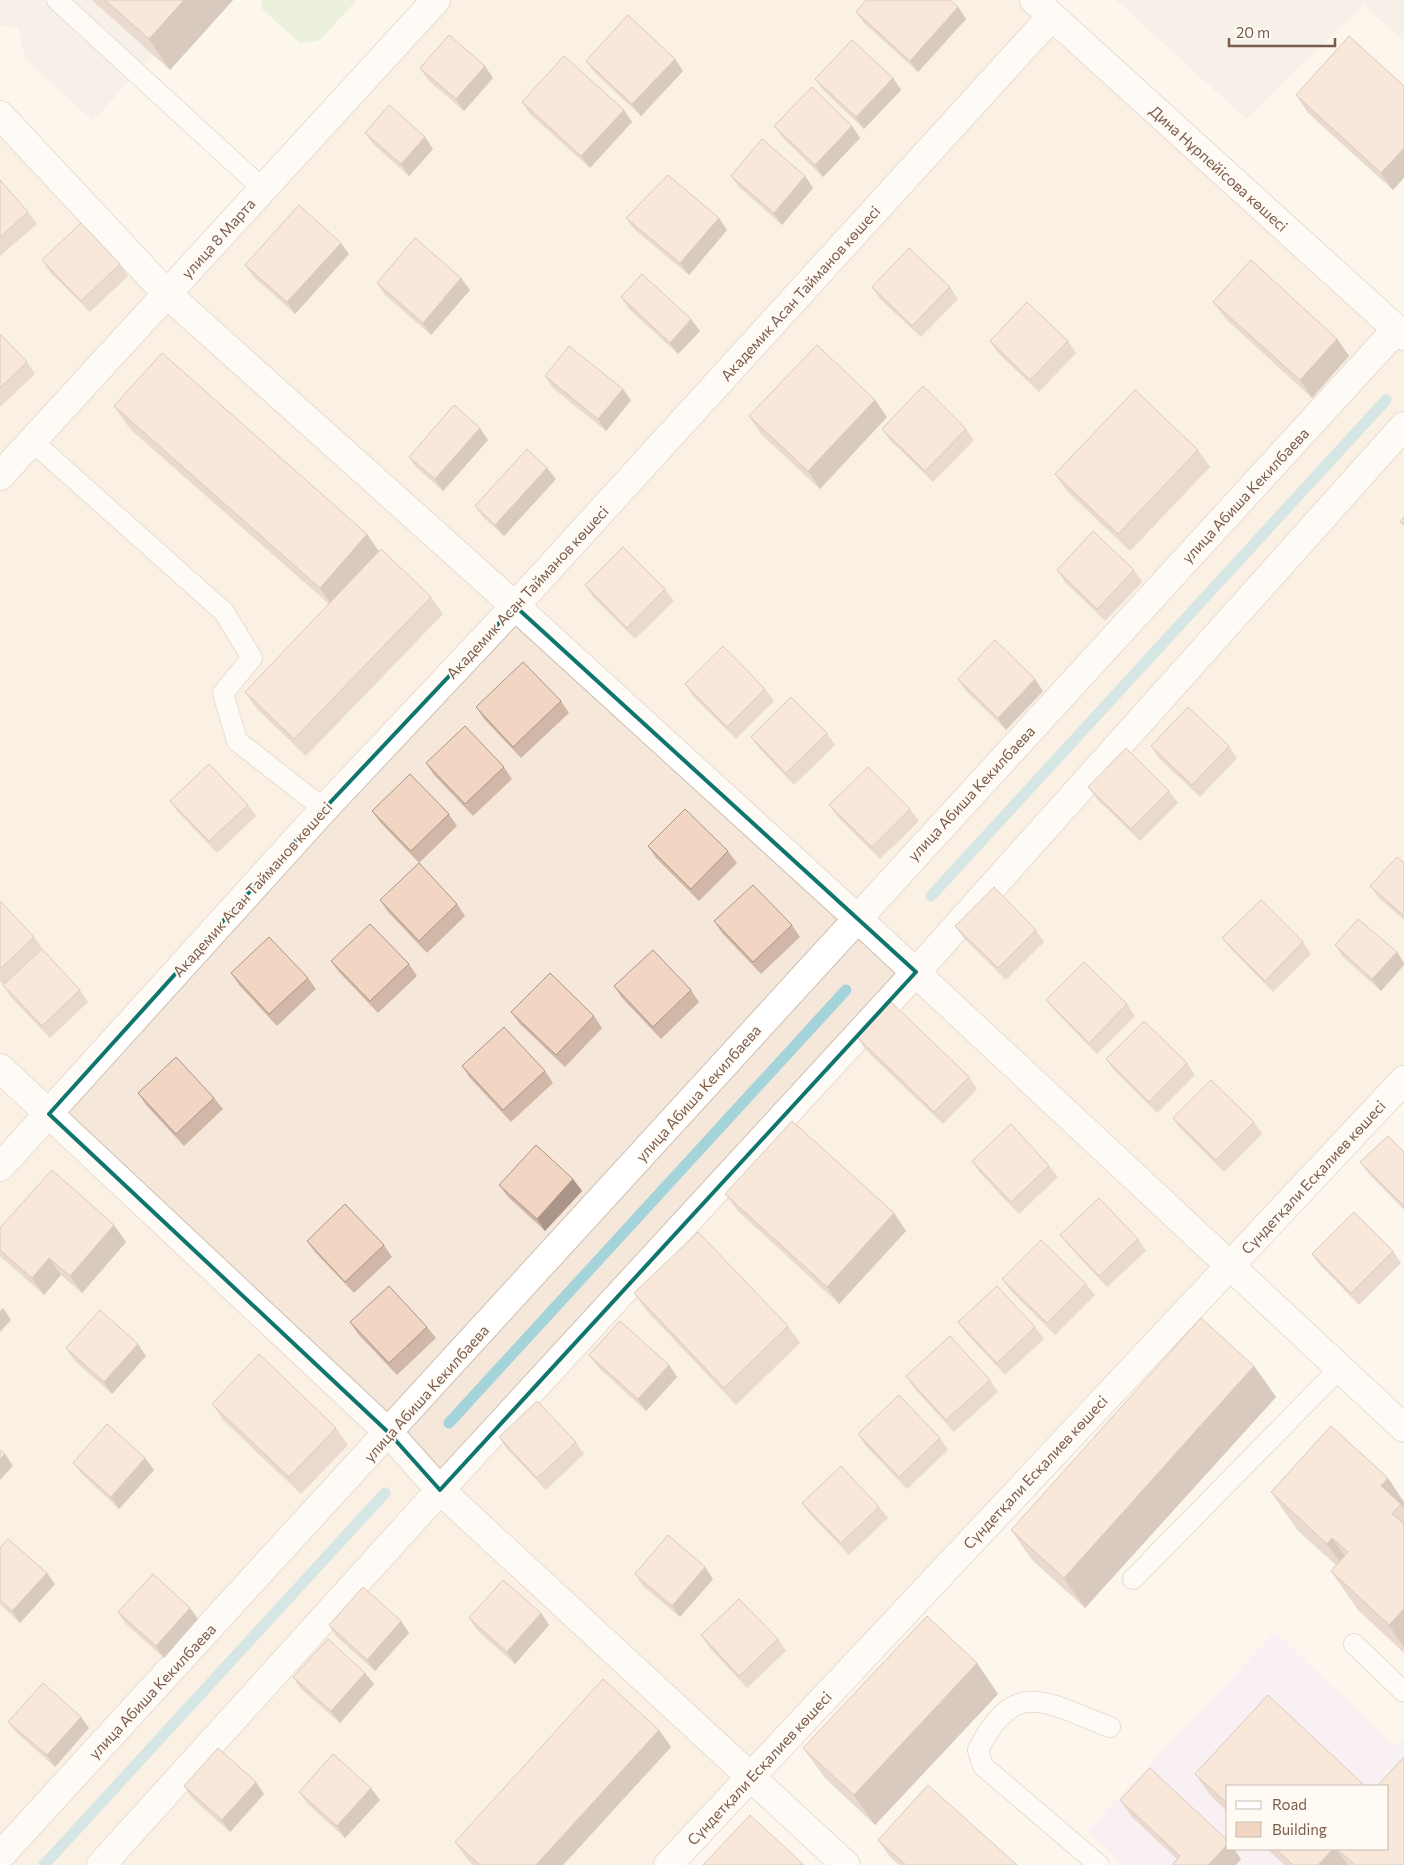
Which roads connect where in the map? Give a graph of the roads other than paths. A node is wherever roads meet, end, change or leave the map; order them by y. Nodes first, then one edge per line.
1 (57, 0) edge
2 (436, 0) edge
3 (1043, 8) edge
4 (0, 115) edge
5 (263, 190) junction
6 (167, 294) junction
7 (1400, 333) edge
8 (1404, 426) edge
9 (32, 442) junction
10 (0, 476) edge
11 (515, 606) junction
12 (324, 809) junction
13 (857, 918) junction
14 (916, 972) junction
15 (0, 1068) edge
16 (1404, 1080) edge
17 (49, 1114) junction
18 (0, 1166) edge
19 (1230, 1264) junction
20 (1340, 1368) junction
21 (1404, 1428) edge
22 (389, 1433) junction
23 (440, 1490) junction
24 (1133, 1579) dead end
25 (1354, 1644) edge
26 (1404, 1692) edge
27 (1110, 1727) dead end
28 (750, 1776) junction
29 (0, 1856) edge
30 (101, 1865) edge
31 (668, 1865) edge
32 (846, 1865) edge
33 (1099, 1865) edge

1 - 5 lane
2 - 5 street, улица 8 Марта
3 - 7 street, Дина Нұрпейісова көшесі
3 - 11 street, Академик Асан Тайманов көшесі
4 - 6 street
5 - 6 street, улица 8 Марта
6 - 9 street, улица 8 Марта
6 - 11 street
7 - 13 street, улица Абиша Кекилбаева
8 - 14 street
9 - 10 street, улица 8 Марта
9 - 12 lane
11 - 12 street, Академик Асан Тайманов көшесі
11 - 13 street
12 - 17 street, Академик Асан Тайманов көшесі
13 - 14 street
13 - 22 street, улица Абиша Кекилбаева
14 - 19 street
14 - 23 street
15 - 17 street
16 - 19 street, Сүндетқали Есқалиев көшесі
17 - 18 street, Академик Асан Тайманов көшесі
17 - 22 street
19 - 20 street
19 - 28 street, Сүндетқали Есқалиев көшесі
20 - 21 street
20 - 24 lane
22 - 23 street
22 - 29 street, улица Абиша Кекилбаева
23 - 28 street
23 - 30 street
25 - 26 lane
27 - 33 lane
28 - 31 street, Сүндетқали Есқалиев көшесі
28 - 32 street

